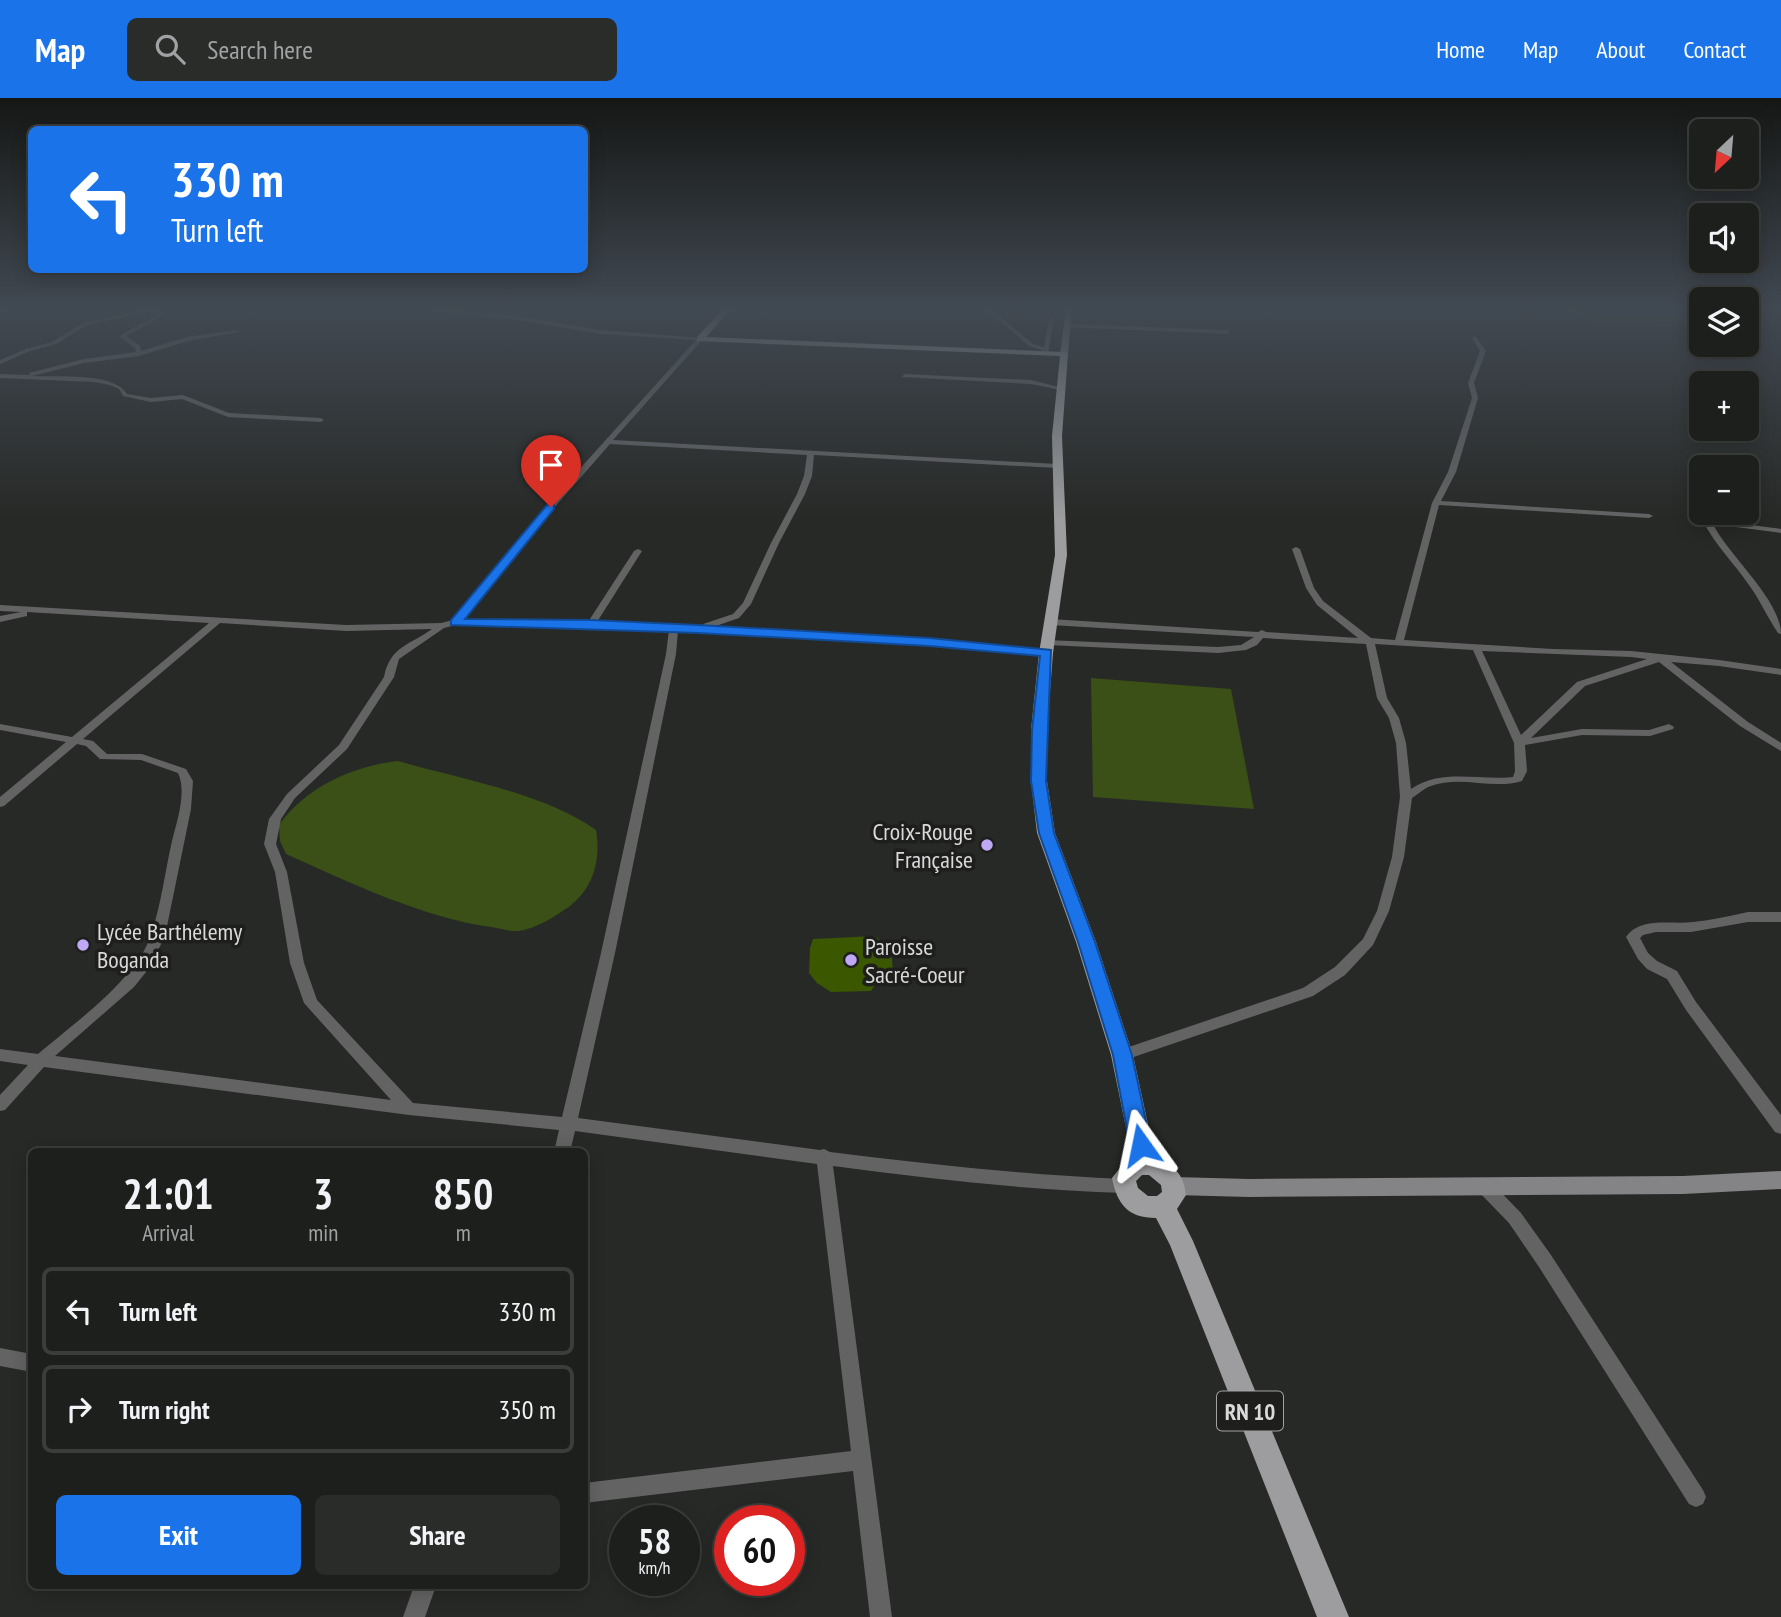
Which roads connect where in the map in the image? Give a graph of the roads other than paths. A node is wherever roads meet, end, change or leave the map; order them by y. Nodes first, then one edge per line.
1 (63, 379) edge
2 (664, 379) edge
3 (965, 379) edge
4 (1061, 379) edge
5 (1473, 379) edge
6 (1060, 388) junction
7 (321, 420) dead end
8 (607, 442) junction
9 (811, 453) junction
10 (1057, 466) junction
11 (1436, 503) junction
12 (1649, 516) dead end
13 (1781, 531) edge
14 (1296, 549) dead end
15 (638, 551) dead end
16 (0, 608) edge
17 (43, 610) junction
18 (0, 618) edge
19 (216, 622) junction
20 (456, 622) junction
21 (1050, 622) junction
22 (591, 624) junction
23 (441, 626) junction
24 (674, 628) junction
25 (698, 629) junction
26 (1781, 631) edge
27 (1262, 633) junction
28 (1370, 642) junction
29 (1399, 642) junction
30 (1047, 647) junction
31 (1476, 647) junction
32 (1660, 658) junction
33 (1781, 672) edge
34 (0, 727) edge
35 (1669, 727) dead end
36 (75, 741) junction
37 (1519, 743) junction
38 (1781, 748) edge
39 (1406, 797) junction
40 (0, 803) edge
41 (1781, 917) edge
42 (0, 1055) edge
43 (1122, 1055) junction
44 (40, 1061) junction
45 (0, 1105) edge
46 (409, 1109) junction
47 (570, 1124) junction
48 (1781, 1127) edge
49 (563, 1148) edge
50 (824, 1156) junction
51 (1145, 1164) junction
52 (1781, 1180) edge
53 (1483, 1185) junction
54 (1124, 1186) junction
55 (1168, 1196) junction
56 (0, 1357) edge
57 (28, 1362) edge
58 (862, 1460) junction
59 (588, 1493) edge
60 (1696, 1497) dead end
61 (424, 1589) edge
62 (414, 1617) edge
63 (881, 1617) edge
64 (1333, 1617) edge

1 - 7 street
2 - 8 street
3 - 6 street
4 - 6 main road
5 - 11 street
6 - 10 main road
8 - 9 street
8 - 20 street
9 - 10 street
9 - 25 street
10 - 21 main road
11 - 12 street
11 - 29 street
13 - 26 street
14 - 28 street
15 - 22 street
16 - 17 street
17 - 18 street
17 - 19 street
19 - 23 street
19 - 36 street
20 - 22 street
20 - 23 street
21 - 27 street
21 - 30 main road
22 - 24 street
23 - 46 street
24 - 25 street
24 - 47 street
25 - 30 street
27 - 28 street
27 - 30 street
28 - 29 street
28 - 39 street
29 - 31 street
30 - 43 main road
31 - 32 street
31 - 37 street
32 - 33 street
32 - 37 street
32 - 38 street
34 - 36 street
35 - 37 street
36 - 40 street
36 - 44 street
37 - 39 street
39 - 43 street
41 - 48 street
42 - 44 street
43 - 51 main road
44 - 45 street
44 - 46 street
46 - 47 street
47 - 49 street
47 - 50 street
50 - 54 street
50 - 58 street
51 - 54 main road
51 - 55 main road, RN 10
52 - 53 street
53 - 55 street
53 - 60 street
54 - 55 main road
55 - 64 main road, RN 10
56 - 57 street
58 - 59 street
58 - 63 street
61 - 62 street

